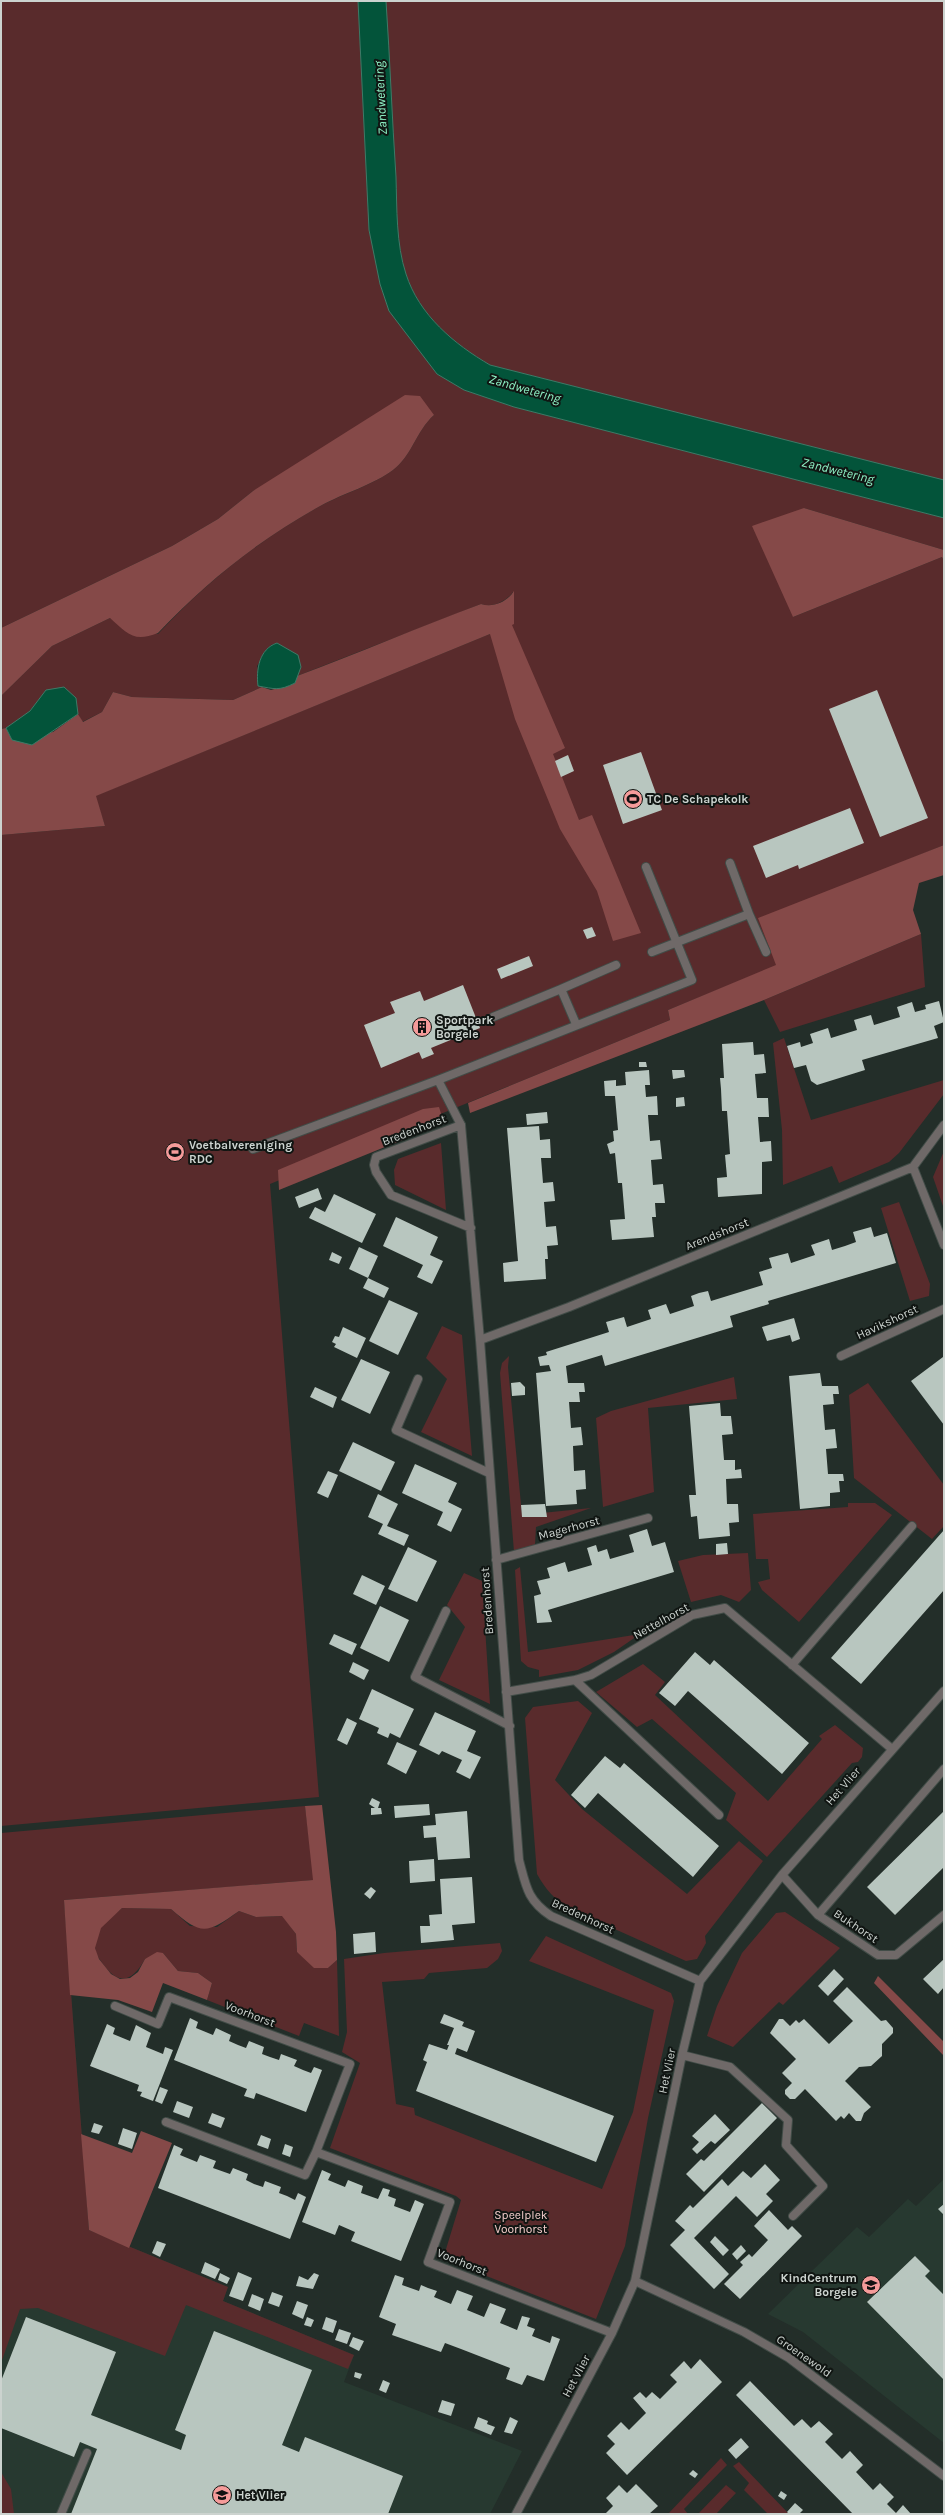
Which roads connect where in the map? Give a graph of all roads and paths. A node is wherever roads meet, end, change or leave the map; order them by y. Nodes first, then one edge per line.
1 (730, 863) dead end
2 (646, 867) dead end
3 (749, 914) junction
4 (677, 942) junction
5 (652, 952) dead end
6 (766, 952) dead end
7 (616, 965) dead end
8 (561, 989) junction
9 (493, 1017) dead end
10 (576, 1024) junction
11 (438, 1080) junction
12 (461, 1125) junction
13 (944, 1125) edge
14 (253, 1149) dead end
15 (913, 1167) junction
16 (471, 1228) junction
17 (944, 1244) edge
18 (944, 1309) edge
19 (480, 1340) junction
20 (841, 1356) dead end
21 (418, 1379) dead end
22 (489, 1473) junction
23 (648, 1518) dead end
24 (912, 1526) dead end
25 (496, 1560) junction
26 (446, 1611) dead end
27 (792, 1665) junction
28 (575, 1680) junction
29 (944, 1691) edge
30 (506, 1692) junction
31 (510, 1726) junction
32 (892, 1749) junction
33 (944, 1769) edge
34 (719, 1815) dead end
35 (782, 1875) junction
36 (818, 1915) junction
37 (944, 1915) edge
38 (700, 1981) junction
39 (115, 2006) dead end
40 (682, 2055) junction
41 (166, 2122) dead end
42 (316, 2152) junction
43 (793, 2216) dead end
44 (635, 2281) junction
45 (612, 2333) junction
46 (87, 2453) dead end
47 (944, 2476) edge
48 (61, 2514) edge
49 (516, 2514) edge

1 - 3 street
2 - 4 street
3 - 4 street
3 - 6 street
4 - 5 street
4 - 10 street
7 - 8 street
8 - 9 street
8 - 10 street
10 - 11 street
11 - 12 street
11 - 14 street
12 - 16 street, Bredenhorst
12 - 16 street, Bredenhorst
13 - 15 street
15 - 17 street
15 - 19 street, Arendshorst
16 - 19 street, Bredenhorst
18 - 20 street, Havikshorst
19 - 22 street, Bredenhorst
21 - 22 street
22 - 25 street, Bredenhorst
23 - 25 street, Magerhorst
24 - 27 street
25 - 30 street, Bredenhorst
26 - 31 street
27 - 28 street, Nettelhorst
27 - 32 street, Nettelhorst
28 - 30 street, Nettelhorst
28 - 34 street
29 - 32 street, Het Vlier
30 - 31 street, Bredenhorst
31 - 38 street, Bredenhorst
32 - 35 street, Het Vlier
33 - 36 street
35 - 36 street, Bukhorst
35 - 38 street, Het Vlier
36 - 37 street, Bukhorst
38 - 40 street, Het Vlier
39 - 42 street, Voorhorst
40 - 43 street
40 - 44 street, Het Vlier
41 - 42 street, Voorhorst
42 - 45 street, Voorhorst
44 - 45 street, Het Vlier
44 - 47 street, Groenewold
45 - 49 street, Het Vlier
46 - 48 street

